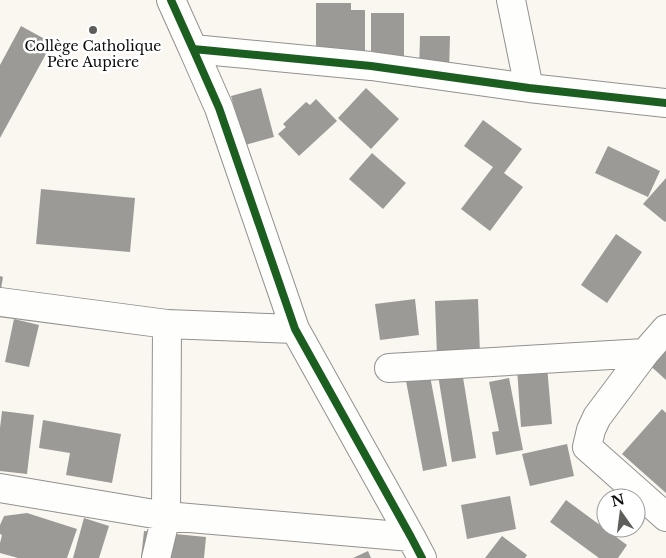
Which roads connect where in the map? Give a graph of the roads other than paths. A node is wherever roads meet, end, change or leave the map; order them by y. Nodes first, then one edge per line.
1 (171, 0) edge
2 (511, 0) edge
3 (194, 48) junction
4 (529, 88) junction
5 (666, 103) edge
6 (0, 302) edge
7 (167, 324) junction
8 (295, 329) junction
9 (666, 329) edge
10 (645, 353) junction
11 (389, 368) dead end
12 (0, 488) edge
13 (166, 516) junction
14 (666, 517) edge
15 (416, 548) edge
16 (156, 558) edge

1 - 3 street
2 - 4 street
3 - 4 street
3 - 8 street
4 - 5 street
6 - 7 street
7 - 8 street
7 - 13 street
8 - 15 street
9 - 10 street
10 - 11 street
10 - 14 street
12 - 13 street
13 - 15 street
13 - 16 street

